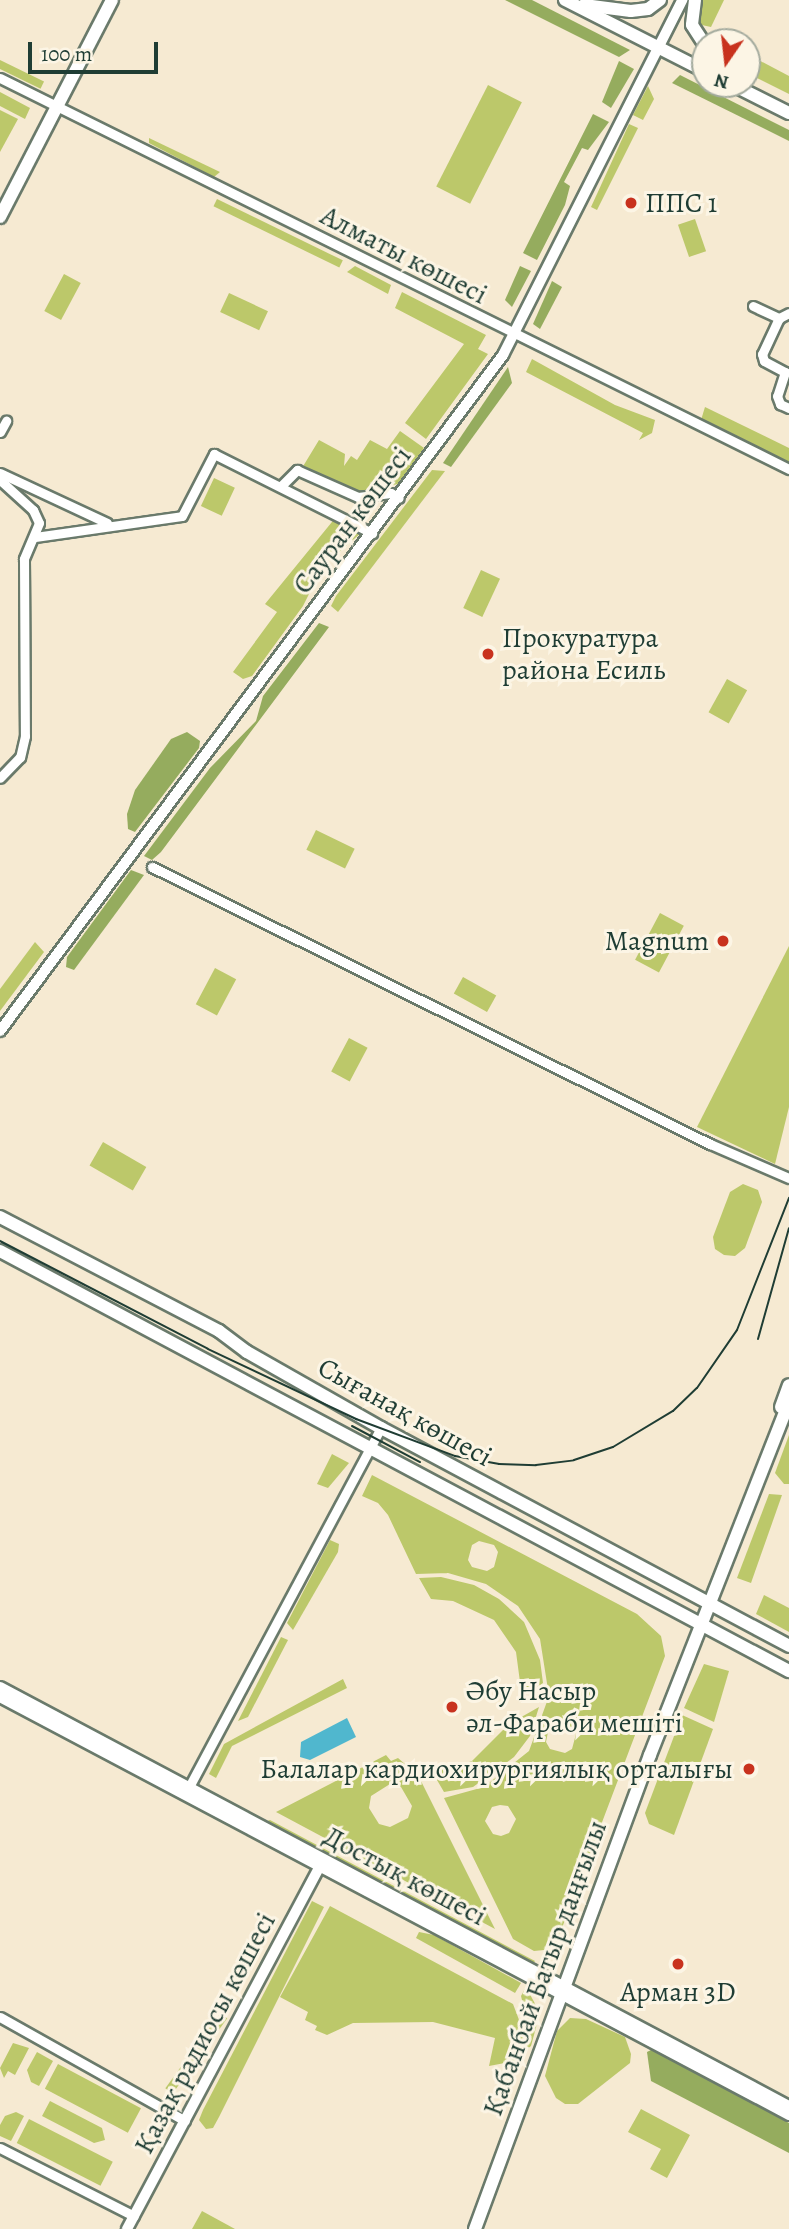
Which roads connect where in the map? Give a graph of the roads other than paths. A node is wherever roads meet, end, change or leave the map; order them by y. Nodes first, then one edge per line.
1 (112, 0) edge
2 (660, 0) edge
3 (682, 0) edge
4 (695, 0) edge
5 (568, 2) edge
6 (694, 28) edge
7 (659, 47) junction
8 (691, 64) edge
9 (0, 78) edge
10 (760, 98) edge
11 (58, 107) junction
12 (789, 113) edge
13 (0, 217) edge
14 (753, 306) dead end
15 (789, 313) edge
16 (779, 318) junction
17 (513, 336) junction
18 (789, 408) edge
19 (6, 421) dead end
20 (0, 432) edge
21 (789, 470) edge
22 (0, 472) edge
23 (0, 480) edge
24 (281, 486) junction
25 (398, 498) junction
26 (107, 523) junction
27 (372, 533) junction
28 (35, 537) junction
29 (0, 778) edge
30 (152, 867) dead end
31 (0, 1031) edge
32 (789, 1178) edge
33 (0, 1217) edge
34 (0, 1251) edge
35 (789, 1385) edge
36 (789, 1402) edge
37 (381, 1427) junction
38 (370, 1448) junction
39 (725, 1570) junction
40 (711, 1605) junction
41 (703, 1626) junction
42 (789, 1646) edge
43 (789, 1671) edge
44 (0, 1686) edge
45 (0, 1697) edge
46 (189, 1787) junction
47 (321, 1862) junction
48 (561, 1991) junction
49 (0, 2017) edge
50 (789, 2106) edge
51 (789, 2115) edge
52 (185, 2121) junction
53 (0, 2148) edge
54 (134, 2216) junction
55 (127, 2229) edge
56 (475, 2229) edge

1 - 11 main road
2 - 5 main road
3 - 7 street, Сауран көшесі
4 - 6 main road
5 - 7 main road
7 - 8 main road
7 - 17 street, Сауран көшесі
9 - 11 street, Алматы көшесі
10 - 12 main road
11 - 13 main road
11 - 17 street, Алматы көшесі
14 - 16 street
15 - 16 street
16 - 18 street
17 - 21 street, Алматы көшесі
17 - 25 street, Сауран көшесі
19 - 20 street
22 - 26 street
23 - 28 street
24 - 25 street
24 - 26 street
24 - 27 street
25 - 27 street, Сауран көшесі
26 - 28 street
27 - 31 street, Сауран көшесі
28 - 29 street
30 - 32 street
33 - 37 main road, Сығанақ көшесі
34 - 38 main road, Сығанақ көшесі
35 - 39 main road, Қабанбай Батыр даңғылы
36 - 39 main road, Қабанбай Батыр даңғылы
37 - 38 street
37 - 40 main road, Сығанақ көшесі
38 - 41 main road, Сығанақ көшесі
38 - 46 street
39 - 40 main road, Қабанбай Батыр даңғылы
40 - 41 main road, Қабанбай Батыр даңғылы
40 - 42 main road, Сығанақ көшесі
41 - 43 main road, Сығанақ көшесі
41 - 48 main road, Қабанбай Батыр даңғылы
44 - 46 street, Достық көшесі
45 - 47 street, Достық көшесі
46 - 47 street, Достық көшесі
47 - 48 street, Достық көшесі
47 - 52 street, Қазақ радиосы көшесі
48 - 50 street, Достық көшесі
48 - 51 street, Достық көшесі
48 - 56 main road, Қабанбай Батыр даңғылы
49 - 52 street
52 - 54 street, Қазақ радиосы көшесі
53 - 54 street
54 - 55 street, Қазақ радиосы көшесі

